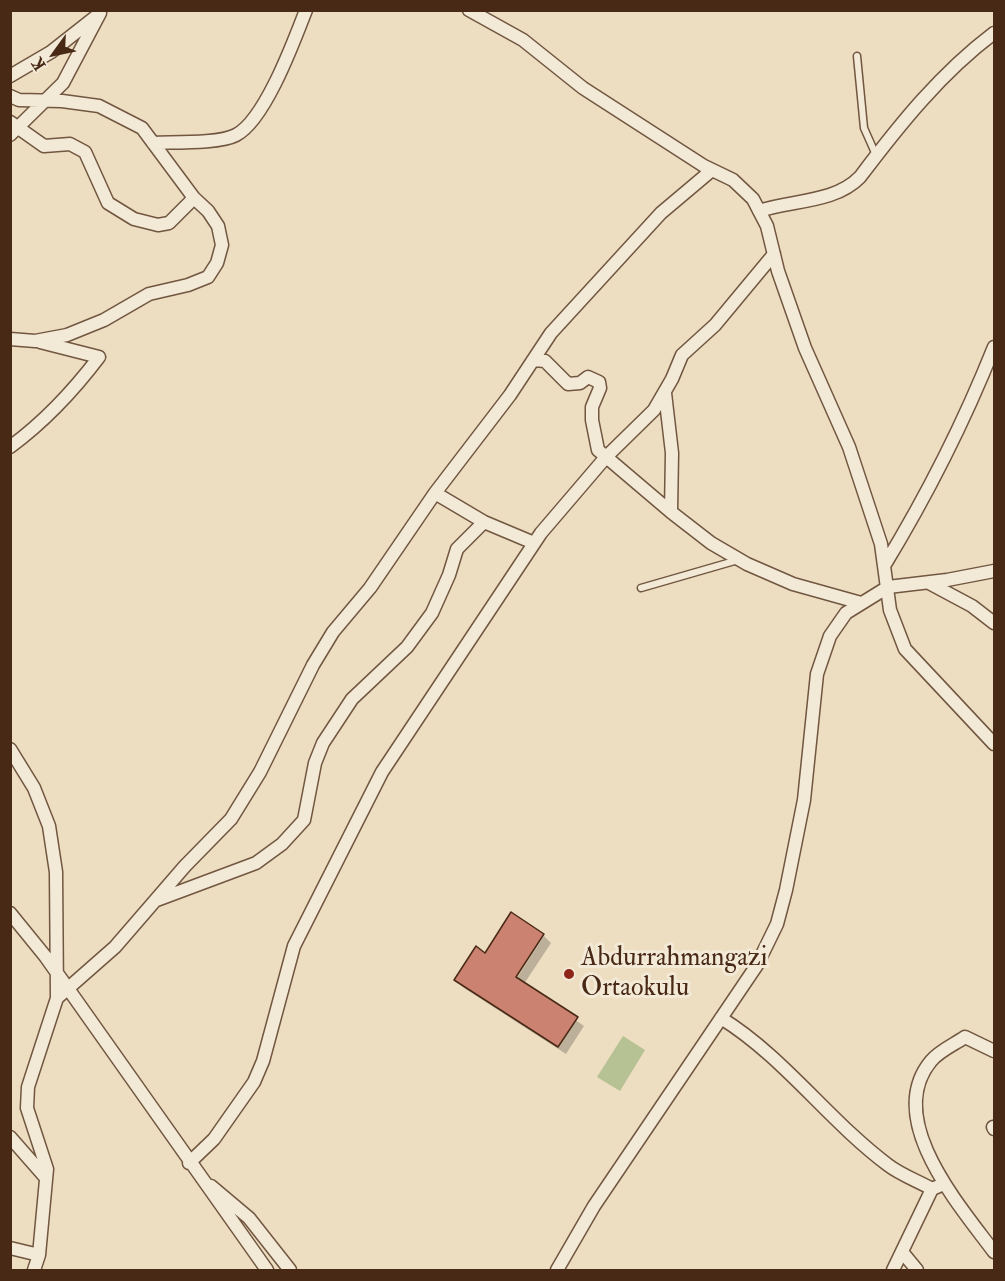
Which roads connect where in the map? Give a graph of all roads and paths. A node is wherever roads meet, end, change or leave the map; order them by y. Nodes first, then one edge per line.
1 (306, 10) edge
2 (469, 10) edge
3 (102, 12) edge
4 (994, 33) edge
5 (857, 56) dead end
6 (10, 76) edge
7 (10, 96) edge
8 (45, 100) junction
9 (13, 128) edge
10 (153, 143) junction
11 (876, 155) junction
12 (712, 170) junction
13 (194, 198) junction
14 (759, 211) junction
15 (774, 254) junction
16 (10, 339) edge
17 (35, 341) junction
18 (994, 347) edge
19 (533, 360) junction
20 (665, 393) junction
21 (10, 447) edge
22 (606, 457) junction
23 (435, 493) junction
24 (671, 512) junction
25 (484, 522) junction
26 (534, 543) junction
27 (739, 560) junction
28 (884, 566) junction
29 (994, 571) edge
30 (929, 582) junction
31 (888, 587) junction
32 (642, 588) dead end
33 (861, 603) junction
34 (994, 623) edge
35 (994, 744) edge
36 (10, 749) edge
37 (156, 900) junction
38 (10, 914) edge
39 (57, 974) junction
40 (67, 989) junction
41 (57, 998) junction
42 (721, 1018) junction
43 (994, 1051) edge
44 (13, 1143) edge
45 (193, 1168) junction
46 (46, 1178) junction
47 (938, 1187) junction
48 (10, 1248) edge
49 (994, 1252) edge
50 (903, 1253) junction
51 (39, 1255) junction
52 (34, 1270) edge
53 (267, 1270) edge
54 (290, 1270) edge
55 (557, 1270) edge
56 (893, 1270) edge
57 (917, 1270) edge

1 - 10 street
2 - 12 street
3 - 6 street
3 - 8 street
4 - 11 street
5 - 11 lane
7 - 8 street
8 - 9 street
8 - 10 street
9 - 13 street
10 - 13 street
11 - 14 street
12 - 14 street
12 - 19 street
13 - 17 street
14 - 15 street
15 - 20 street
15 - 28 street
16 - 17 street
17 - 21 street
18 - 28 street
19 - 22 street
19 - 23 street
20 - 22 street
20 - 24 street
22 - 24 street
22 - 26 street
23 - 25 street
23 - 37 street
24 - 27 street
25 - 26 street
25 - 37 street
26 - 45 street
27 - 32 lane
27 - 33 street
28 - 31 street
29 - 30 street
30 - 31 street
30 - 34 street
31 - 33 street
31 - 35 street
33 - 42 street
36 - 39 street
37 - 40 street
38 - 39 street
39 - 40 street
39 - 41 street
40 - 41 street
40 - 45 street
41 - 46 street
42 - 47 street
42 - 55 street
43 - 47 street
44 - 46 street
45 - 53 street
45 - 54 street
46 - 51 street
47 - 49 street
47 - 50 street
48 - 51 street
50 - 56 street
50 - 57 street
51 - 52 street

